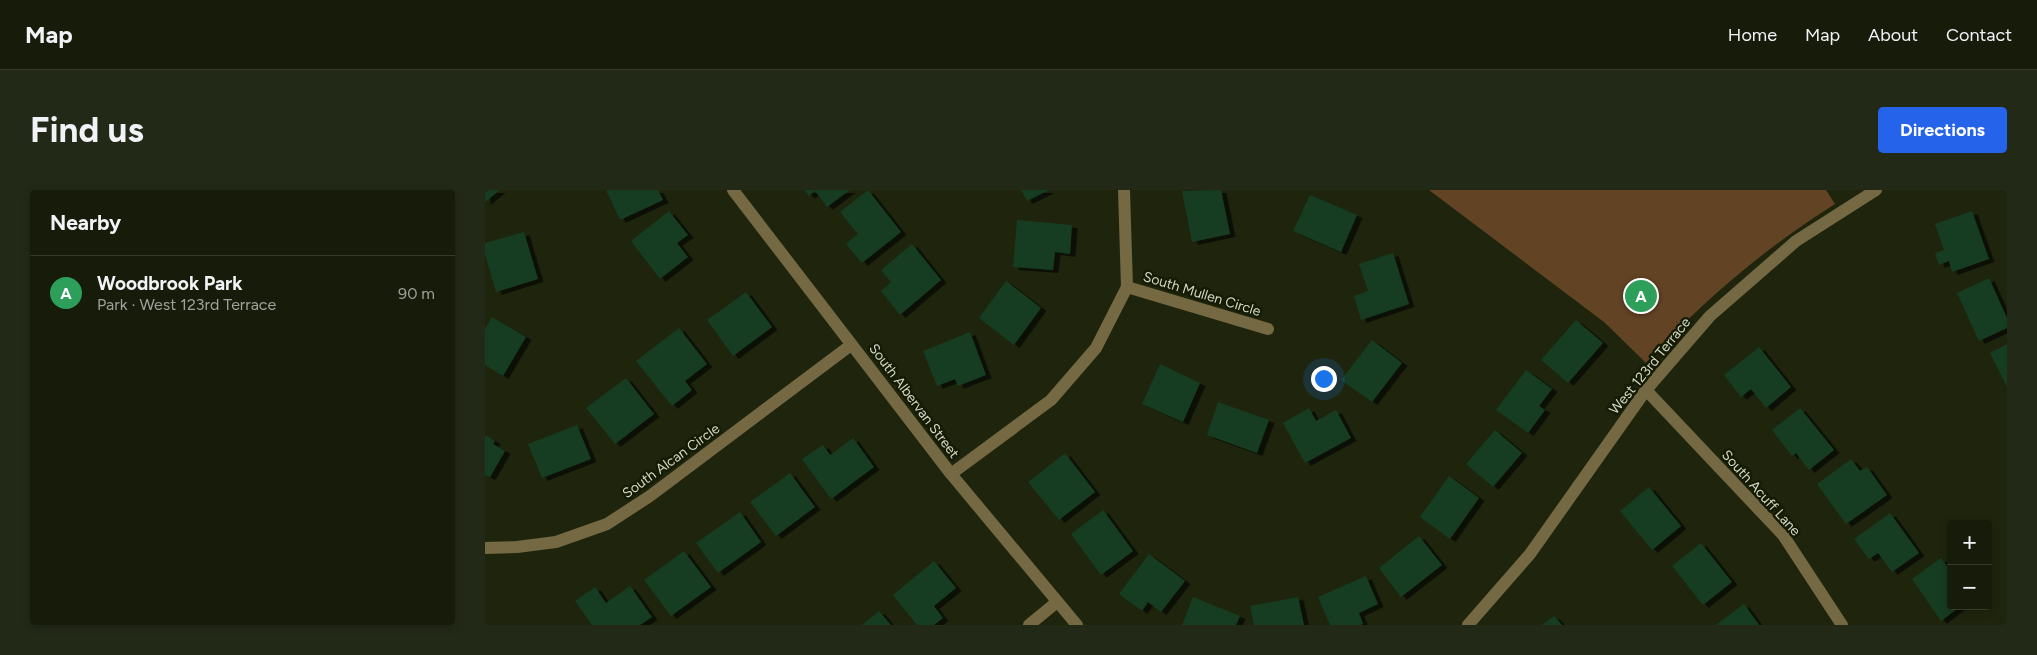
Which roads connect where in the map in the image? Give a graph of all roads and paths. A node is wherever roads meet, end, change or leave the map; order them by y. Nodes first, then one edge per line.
1 (733, 190) edge
2 (1124, 190) edge
3 (1875, 190) edge
4 (1127, 287) junction
5 (1268, 329) dead end
6 (851, 344) junction
7 (1646, 390) junction
8 (951, 474) junction
9 (485, 548) edge
10 (1057, 602) junction
11 (1029, 625) edge
12 (1077, 625) edge
13 (1468, 625) edge
14 (1842, 625) edge

1 - 6 street, South Albervan Street
2 - 4 street, South Mullen Circle
3 - 7 street, West 123rd Terrace
4 - 5 street, South Mullen Circle
4 - 8 street, South Mullen Circle
6 - 8 street, South Albervan Street
6 - 9 street, South Alcan Circle
7 - 13 street, West 123rd Terrace
7 - 14 street, South Acuff Lane
8 - 10 street, South Albervan Street
10 - 11 street
10 - 12 street, South Albervan Street

